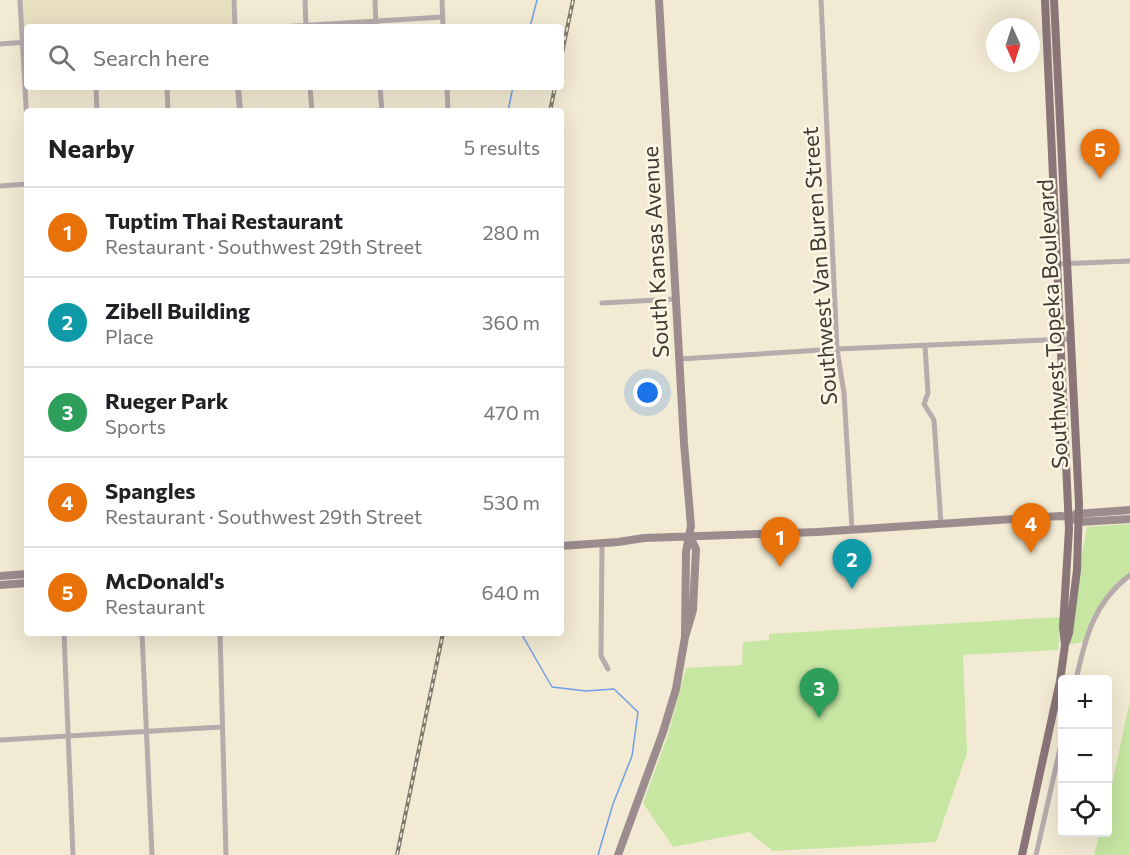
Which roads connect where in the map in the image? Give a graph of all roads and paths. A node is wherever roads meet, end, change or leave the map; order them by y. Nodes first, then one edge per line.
1 (20, 0) edge
2 (234, 0) edge
3 (305, 0) edge
4 (375, 0) edge
5 (442, 0) edge
6 (659, 0) edge
7 (820, 0) edge
8 (1045, 0) edge
9 (1054, 0) edge
10 (443, 17) junction
11 (235, 24) edge
12 (306, 24) edge
13 (376, 24) edge
14 (443, 24) edge
15 (24, 34) edge
16 (24, 42) edge
17 (0, 44) edge
18 (1053, 79) junction
19 (26, 90) edge
20 (96, 90) edge
21 (167, 90) edge
22 (238, 90) edge
23 (310, 90) edge
24 (380, 90) edge
25 (447, 90) edge
26 (27, 108) edge
27 (97, 108) edge
28 (168, 108) edge
29 (240, 108) edge
30 (312, 108) edge
31 (382, 108) edge
32 (448, 108) edge
33 (1051, 127) junction
34 (1060, 127) junction
35 (24, 184) edge
36 (0, 186) edge
37 (1130, 261) edge
38 (1057, 264) junction
39 (1067, 264) junction
40 (676, 299) junction
41 (602, 303) dead end
42 (1070, 339) junction
43 (1060, 340) junction
44 (925, 346) junction
45 (837, 349) junction
46 (680, 359) junction
47 (1130, 510) edge
48 (1069, 517) junction
49 (1079, 517) junction
50 (1130, 519) edge
51 (941, 524) junction
52 (852, 530) junction
53 (690, 537) junction
54 (602, 543) junction
55 (564, 546) edge
56 (24, 574) edge
57 (1130, 575) edge
58 (0, 576) edge
59 (24, 583) edge
60 (0, 585) edge
61 (64, 636) edge
62 (142, 636) edge
63 (220, 636) edge
64 (1065, 645) junction
65 (608, 669) dead end
66 (1077, 675) edge
67 (221, 727) junction
68 (146, 732) junction
69 (69, 737) junction
70 (0, 740) edge
71 (1058, 758) edge
72 (73, 855) edge
73 (152, 855) edge
74 (226, 855) edge
75 (618, 855) edge
76 (1022, 855) edge
77 (1036, 855) edge

1 - 15 street
2 - 11 street
3 - 12 street
4 - 13 street
5 - 10 street
6 - 40 main road, South Kansas Avenue
7 - 45 street, Southwest Van Buren Street
8 - 18 main road, Southwest Topeka Boulevard
9 - 18 main road, Southwest Topeka Boulevard
10 - 13 street
10 - 14 street
16 - 17 street
18 - 33 main road, Southwest Topeka Boulevard
18 - 34 main road, Southwest Topeka Boulevard
19 - 26 street
20 - 27 street
21 - 28 street
22 - 29 street
23 - 30 street
24 - 31 street
25 - 32 street
33 - 34 main road
33 - 38 main road, Southwest Topeka Boulevard
34 - 39 main road, Southwest Topeka Boulevard
35 - 36 street
37 - 39 street
38 - 39 street
38 - 43 main road, Southwest Topeka Boulevard
39 - 42 main road, Southwest Topeka Boulevard
40 - 41 street
40 - 46 main road, South Kansas Avenue
42 - 43 street
42 - 49 main road, Southwest Topeka Boulevard
43 - 44 street
43 - 48 main road, Southwest Topeka Boulevard
44 - 45 street
44 - 51 street
45 - 46 street
45 - 52 street, Southwest Van Buren Street
46 - 53 main road, South Kansas Avenue
47 - 49 main road
48 - 49 main road
48 - 51 main road
48 - 64 main road, Southwest Topeka Boulevard
49 - 50 main road
49 - 64 main road, Southwest Topeka Boulevard
51 - 52 main road
52 - 53 main road
53 - 54 main road
53 - 75 main road, South Kansas Avenue
54 - 55 main road
54 - 65 street
56 - 58 main road
57 - 66 street
59 - 60 main road
61 - 69 street
62 - 68 street
63 - 67 street
64 - 76 main road, Southwest Topeka Boulevard
67 - 68 street
67 - 74 street
68 - 69 street
68 - 73 street
69 - 70 street
69 - 72 street
71 - 77 street

